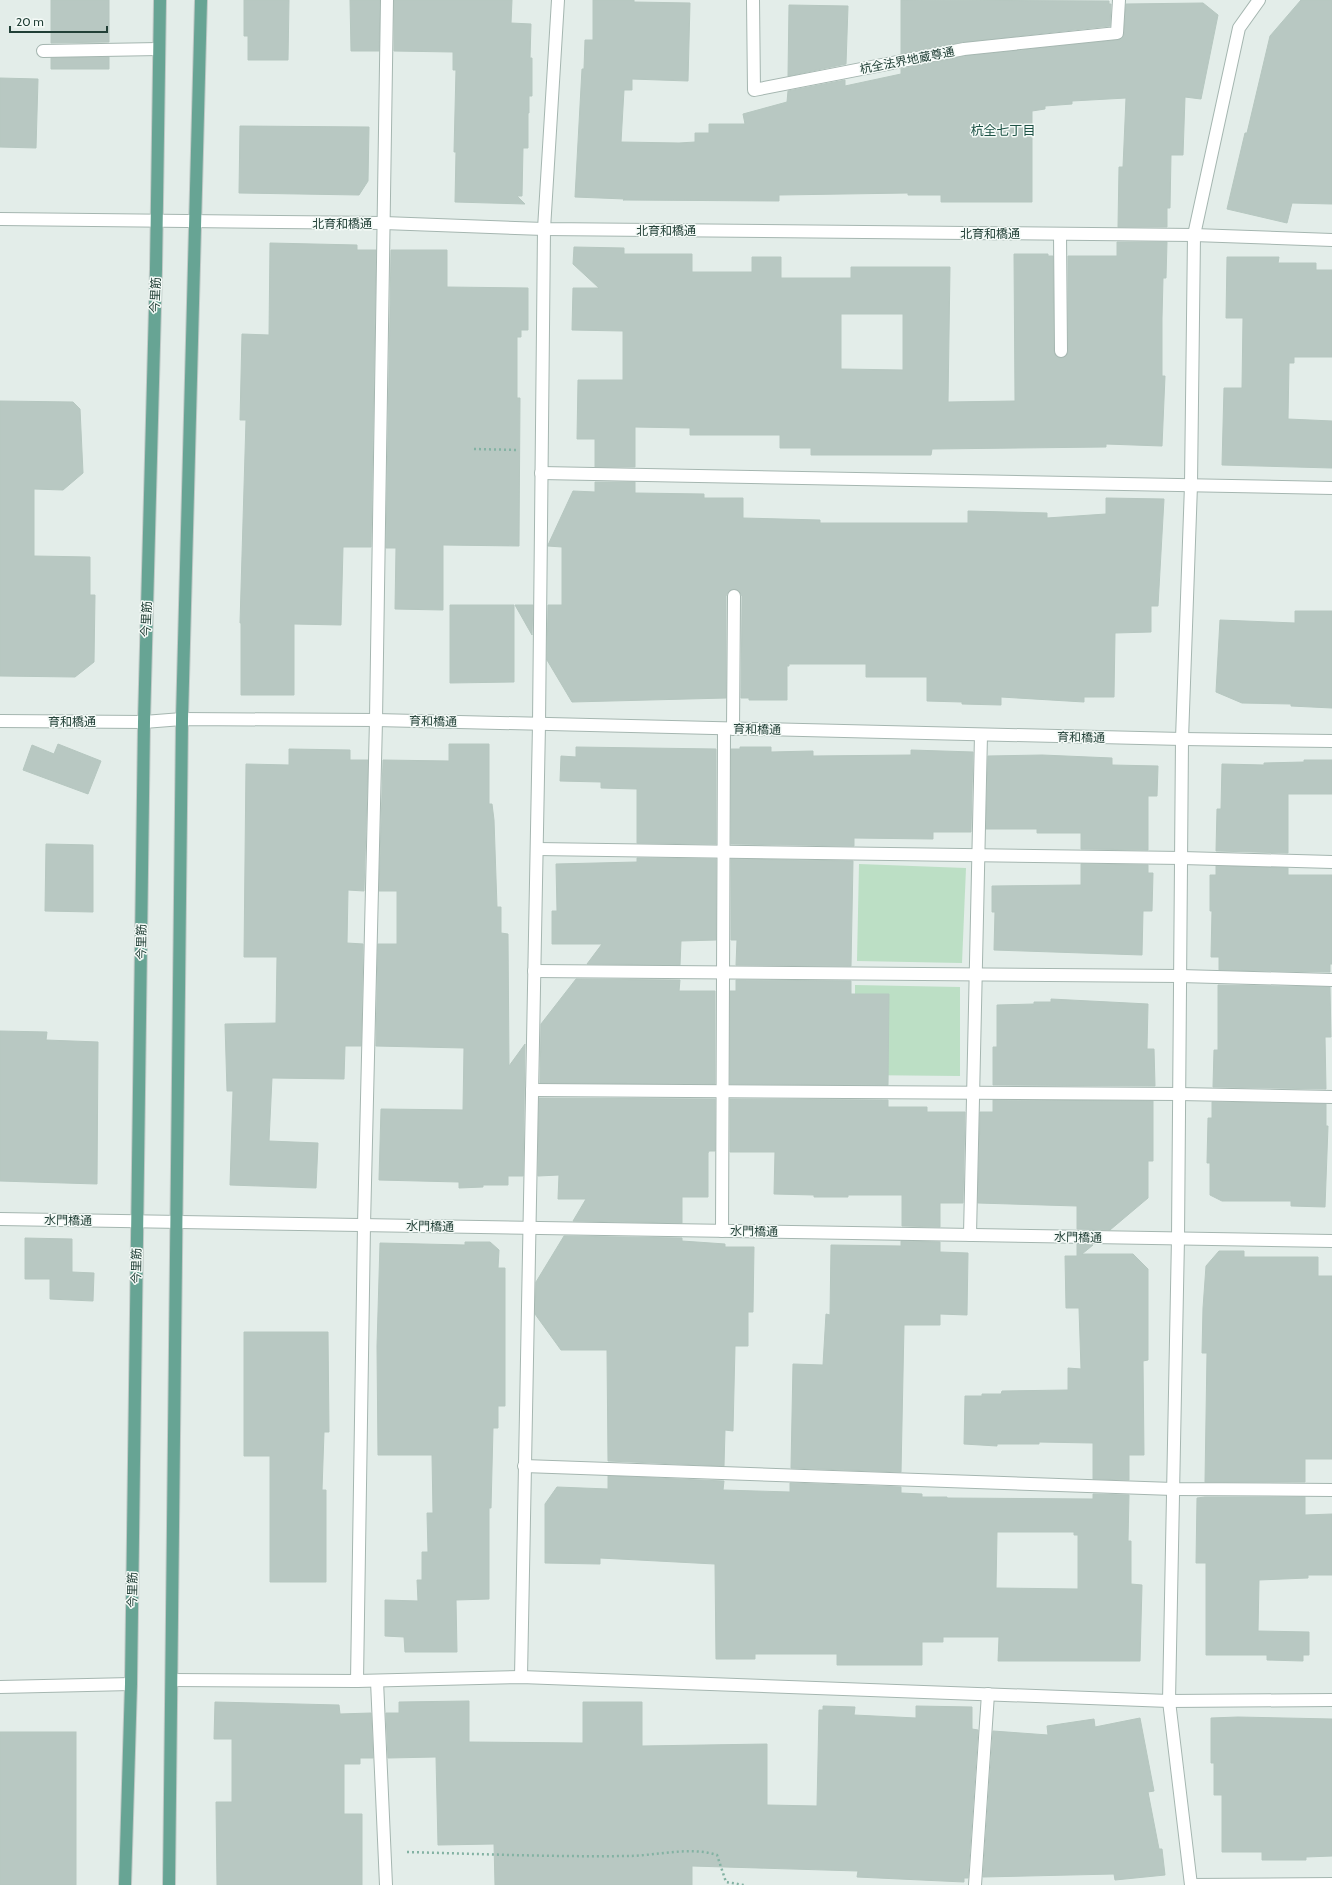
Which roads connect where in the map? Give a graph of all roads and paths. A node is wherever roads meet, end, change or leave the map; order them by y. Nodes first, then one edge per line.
1 (160, 0) edge
2 (201, 0) edge
3 (387, 0) edge
4 (558, 0) edge
5 (753, 0) edge
6 (1119, 0) edge
7 (1257, 0) edge
8 (159, 49) junction
9 (43, 51) dead end
10 (0, 219) edge
11 (157, 222) junction
12 (195, 222) junction
13 (384, 223) junction
14 (544, 229) junction
15 (1060, 234) junction
16 (1194, 235) junction
17 (1332, 240) edge
18 (1061, 351) dead end
19 (474, 449) dead end
20 (542, 450) junction
21 (542, 473) junction
22 (1191, 486) junction
23 (1332, 488) edge
24 (734, 596) dead end
25 (182, 719) junction
26 (376, 720) junction
27 (0, 721) edge
28 (144, 722) junction
29 (539, 724) junction
30 (728, 729) junction
31 (981, 735) junction
32 (1182, 740) junction
33 (1332, 742) edge
34 (536, 849) junction
35 (724, 851) junction
36 (979, 855) junction
37 (1182, 858) junction
38 (1332, 862) edge
39 (534, 971) junction
40 (723, 972) junction
41 (976, 974) junction
42 (1180, 976) junction
43 (1332, 980) edge
44 (532, 1090) junction
45 (723, 1091) junction
46 (973, 1093) junction
47 (1179, 1094) junction
48 (1332, 1097) edge
49 (0, 1219) edge
50 (136, 1222) junction
51 (176, 1222) junction
52 (364, 1225) junction
53 (530, 1228) junction
54 (722, 1231) junction
55 (970, 1235) junction
56 (1178, 1238) junction
57 (1332, 1240) edge
58 (524, 1466) junction
59 (1173, 1489) junction
60 (1332, 1490) edge
61 (521, 1676) junction
62 (172, 1680) junction
63 (357, 1681) junction
64 (377, 1681) junction
65 (131, 1684) junction
66 (0, 1687) edge
67 (988, 1694) junction
68 (1332, 1700) edge
69 (1170, 1701) junction
70 (385, 1852) junction
71 (1332, 1884) edge
72 (125, 1885) edge
73 (169, 1885) edge
74 (386, 1885) edge
75 (744, 1885) edge
76 (976, 1885) edge
77 (1191, 1885) edge

1 - 8 main road, 今里筋
2 - 12 main road
3 - 13 street
4 - 14 street
5 - 6 street, 杭全法界地蔵尊通
7 - 16 street
8 - 9 street
8 - 11 main road, 今里筋
10 - 11 street, 北育和橋通
11 - 12 street, 北育和橋通
11 - 28 main road, 今里筋
12 - 13 street, 北育和橋通
12 - 25 main road
13 - 14 street, 北育和橋通
13 - 26 street
14 - 15 street, 北育和橋通
14 - 20 street
15 - 16 street, 北育和橋通
15 - 18 street
16 - 17 street, 北育和橋通
16 - 22 street
19 - 20 path
20 - 21 street
21 - 22 street
21 - 29 street
22 - 23 street
22 - 32 street
24 - 30 street
25 - 26 street, 育和橋通
25 - 28 street, 育和橋通
25 - 51 main road
26 - 29 street, 育和橋通
26 - 52 street
27 - 28 street, 育和橋通
28 - 50 main road, 今里筋
29 - 30 street, 育和橋通
29 - 34 street
30 - 31 street, 育和橋通
30 - 35 street
31 - 32 street, 育和橋通
31 - 36 street
32 - 33 street, 育和橋通
32 - 37 street
34 - 35 street
34 - 39 street
35 - 36 street
35 - 40 street
36 - 37 street
36 - 41 street
37 - 38 street
37 - 42 street
39 - 40 street
39 - 44 street
40 - 41 street
40 - 45 street
41 - 42 street
41 - 46 street
42 - 43 street
42 - 47 street
44 - 45 street
44 - 53 street
45 - 46 street
45 - 54 street
46 - 47 street
46 - 55 street
47 - 48 street
47 - 56 street
49 - 50 street, 水門橋通
50 - 51 street, 水門橋通
50 - 65 main road, 今里筋
51 - 52 street, 水門橋通
51 - 62 main road
52 - 53 street, 水門橋通
52 - 63 street
53 - 54 street, 水門橋通
53 - 58 street
54 - 55 street, 水門橋通
55 - 56 street, 水門橋通
56 - 57 street, 水門橋通
56 - 59 street
58 - 59 street
58 - 61 street
59 - 60 street
59 - 69 street
61 - 64 street
61 - 67 street
62 - 63 street
62 - 73 main road
63 - 64 street
64 - 70 street
65 - 66 street
65 - 72 main road, 今里筋
67 - 69 street
67 - 76 street
68 - 69 street
69 - 77 street
70 - 74 street
70 - 75 path
71 - 77 street

